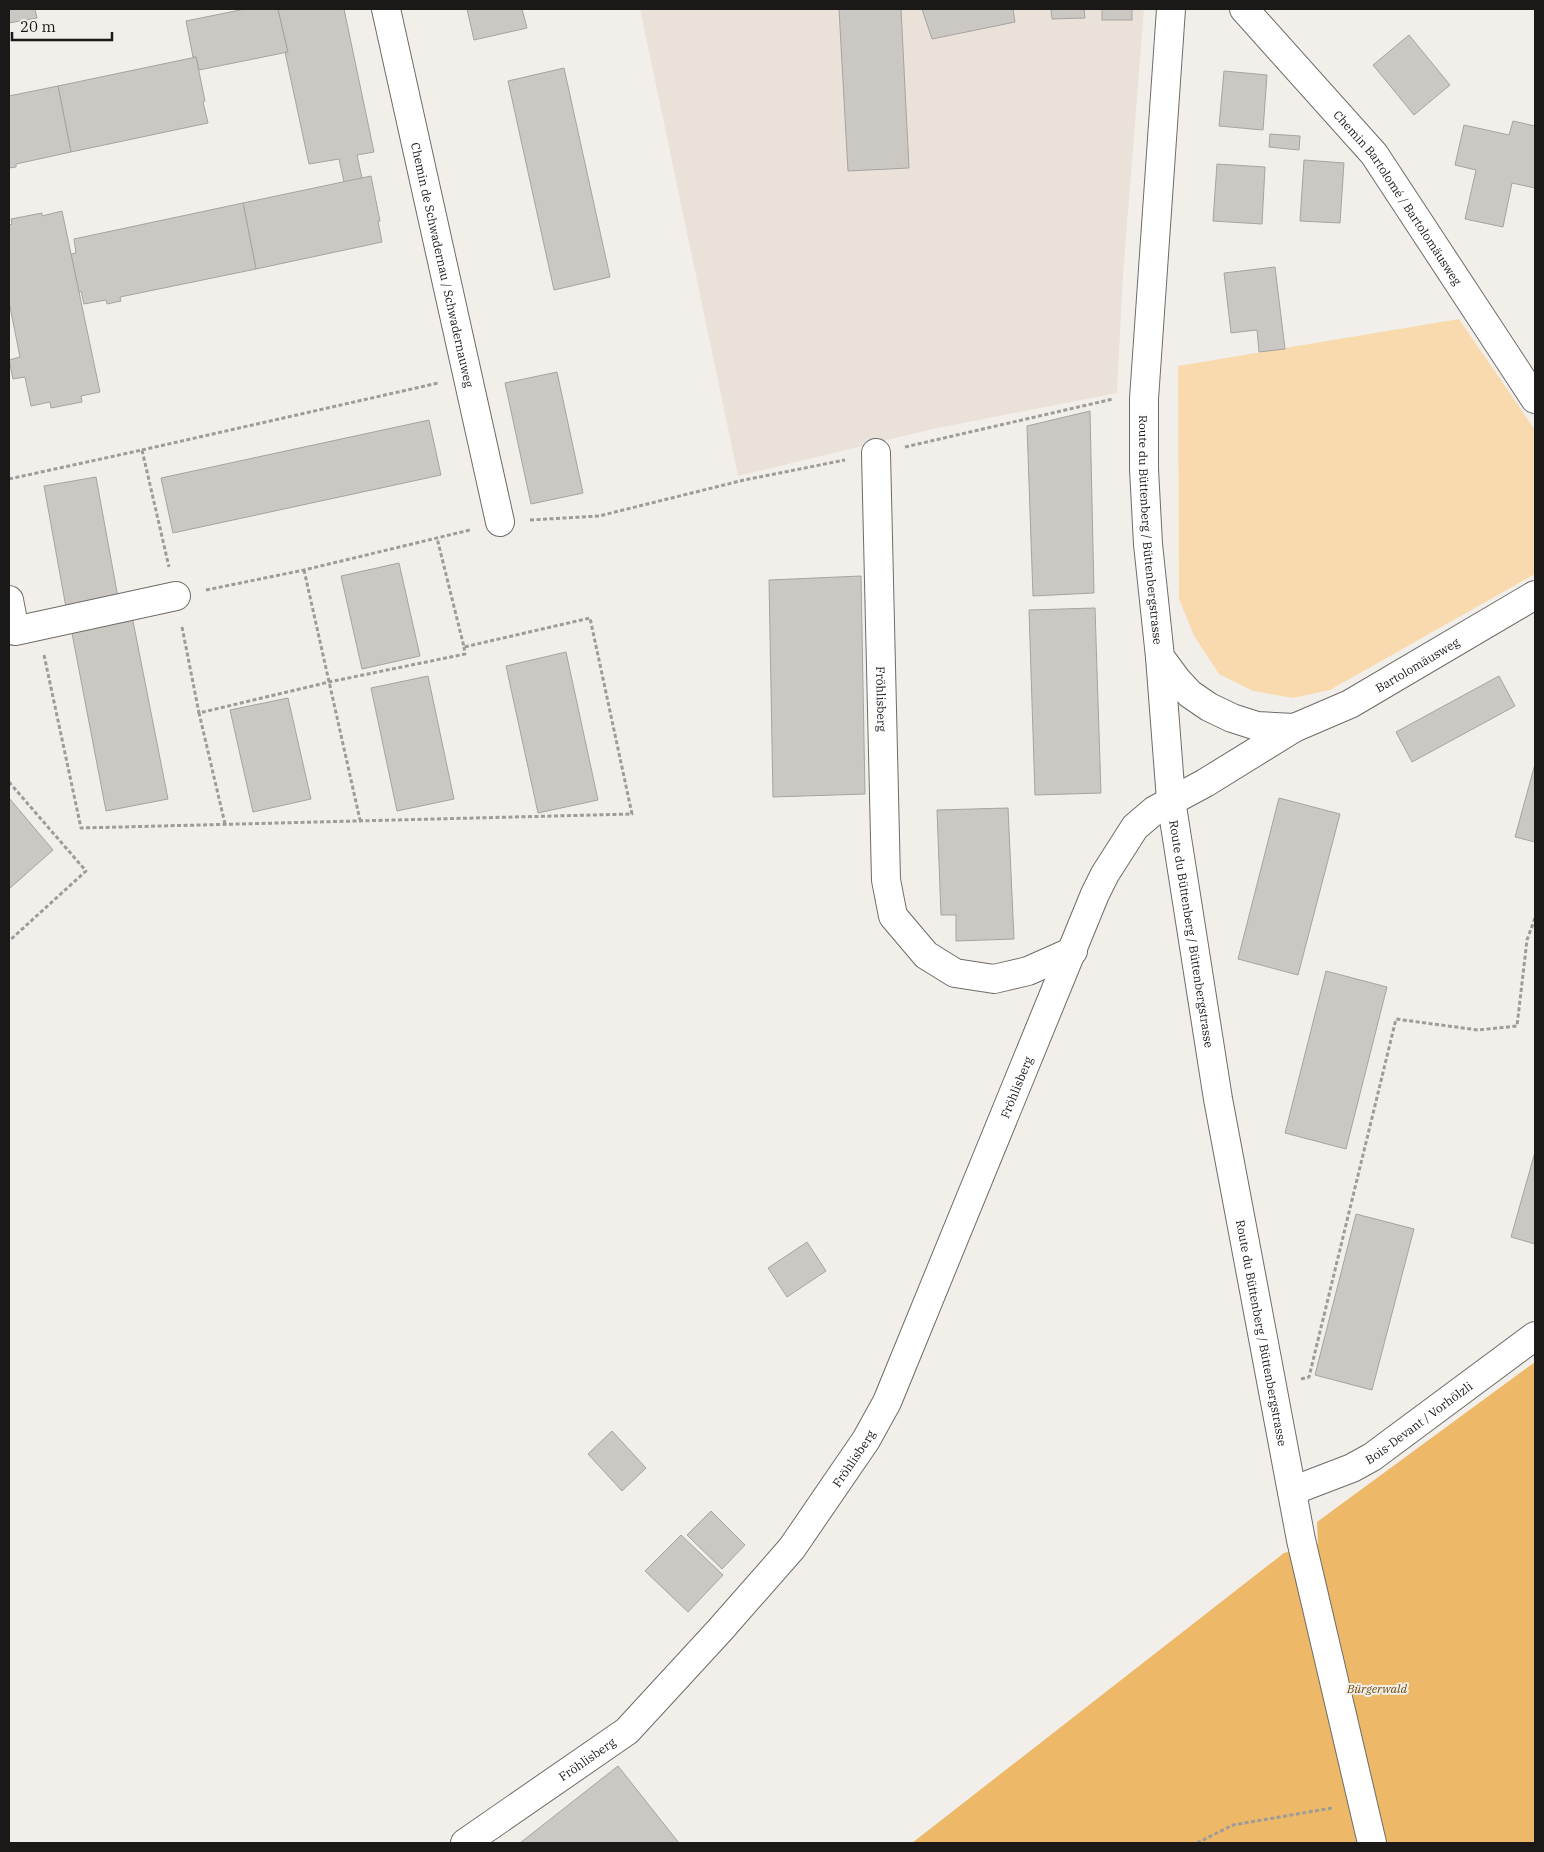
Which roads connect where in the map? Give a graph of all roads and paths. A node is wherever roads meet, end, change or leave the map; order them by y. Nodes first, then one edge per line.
1 (386, 9) edge
2 (1171, 9) edge
3 (1244, 9) edge
4 (468, 376) junction
5 (1121, 398) dead end
6 (1535, 399) edge
7 (1068, 411) dead end
8 (142, 450) junction
9 (876, 453) dead end
10 (9, 479) edge
11 (744, 480) dead end
12 (500, 522) junction
13 (437, 538) junction
14 (304, 570) junction
15 (1535, 595) edge
16 (176, 596) junction
17 (9, 600) edge
18 (38, 626) junction
19 (464, 647) junction
20 (1160, 657) junction
21 (329, 682) junction
22 (199, 713) junction
23 (1294, 728) junction
24 (9, 782) edge
25 (1171, 800) junction
26 (360, 820) junction
27 (225, 824) junction
28 (1535, 918) edge
29 (9, 941) edge
30 (1073, 951) junction
31 (1535, 1336) edge
32 (1294, 1380) dead end
33 (1292, 1491) junction
34 (1362, 1801) junction
35 (465, 1843) edge
36 (1197, 1843) edge
37 (1372, 1843) edge

1 - 4 street, Chemin de Schwadernau / Schwadernauweg
2 - 20 street, Route du Büttenberg / Büttenbergstrasse
3 - 6 street, Chemin Bartolomé / Bartolomäusweg
4 - 8 path
4 - 12 street, Chemin de Schwadernau / Schwadernauweg
5 - 7 path
8 - 10 path
8 - 16 path
9 - 30 street, Fröhlisberg
11 - 12 path
12 - 13 path
13 - 14 path
13 - 19 path
14 - 16 path
14 - 21 path
15 - 23 street, Bartolomäusweg
16 - 18 street
16 - 22 path
17 - 18 street
18 - 27 path
19 - 21 path
19 - 26 path
20 - 23 street, Bartolomäusweg
20 - 25 street, Route du Büttenberg / Büttenbergstrasse
21 - 22 path
21 - 26 path
22 - 27 path
23 - 25 street, Bartolomäusweg
24 - 29 path
25 - 30 street, Fröhlisberg
25 - 33 street, Route du Büttenberg / Büttenbergstrasse
26 - 27 path
28 - 32 path
30 - 35 street, Fröhlisberg
31 - 33 street, Bois-Devant / Vorhölzli
33 - 34 street, Route du Büttenberg / Büttenbergstrasse
34 - 36 path
34 - 37 street, Route du Büttenberg / Büttenbergstrasse

